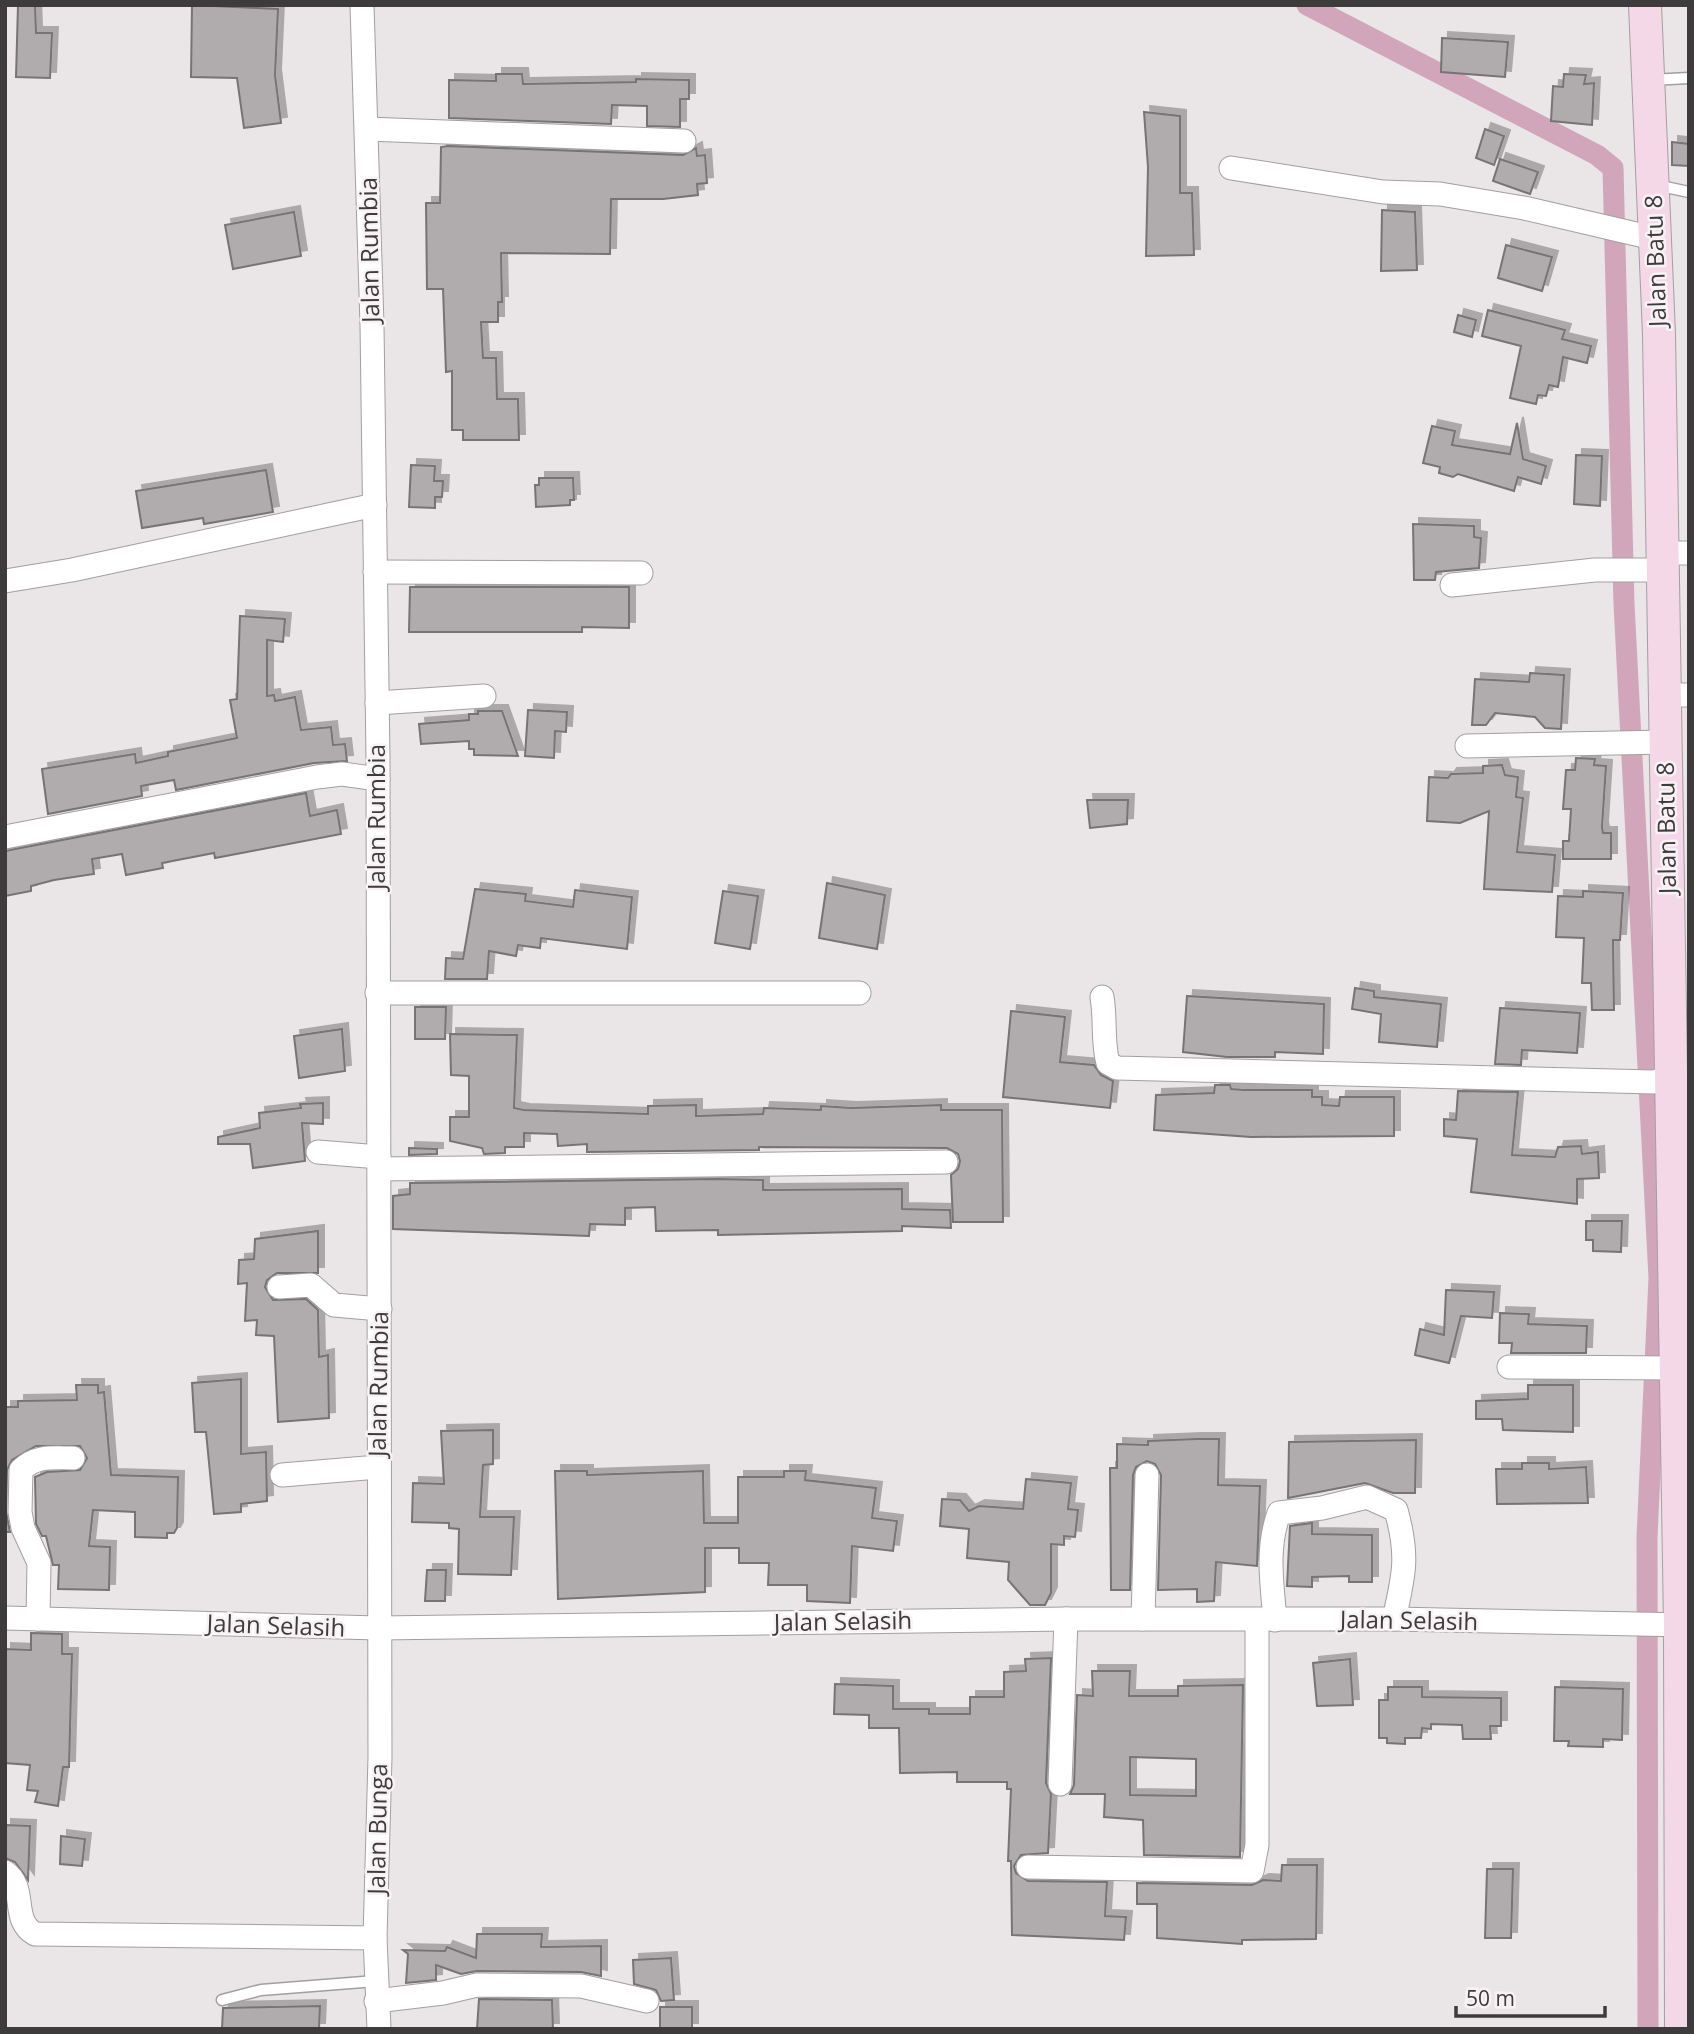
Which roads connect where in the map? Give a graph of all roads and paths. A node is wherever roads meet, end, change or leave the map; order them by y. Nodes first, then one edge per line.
1 (362, 5) edge
2 (1645, 5) edge
3 (1689, 78) edge
4 (1648, 80) junction
5 (368, 128) junction
6 (684, 141) dead end
7 (1231, 168) dead end
8 (1653, 185) junction
9 (1689, 192) edge
10 (1641, 234) junction
11 (375, 505) junction
12 (1664, 561) edge
13 (376, 572) junction
14 (640, 573) dead end
15 (5, 580) edge
16 (1452, 585) dead end
17 (1677, 695) edge
18 (484, 696) dead end
19 (377, 703) junction
20 (1654, 743) junction
21 (1467, 746) dead end
22 (378, 779) junction
23 (5, 837) edge
24 (377, 993) junction
25 (859, 993) dead end
26 (1102, 998) dead end
27 (1662, 1080) junction
28 (1680, 1126) edge
29 (318, 1152) dead end
30 (946, 1162) dead end
31 (379, 1163) junction
32 (279, 1287) dead end
33 (380, 1309) junction
34 (1509, 1367) dead end
35 (1667, 1368) junction
36 (1683, 1450) edge
37 (73, 1458) dead end
38 (378, 1467) junction
39 (282, 1475) dead end
40 (1147, 1475) dead end
41 (5, 1618) edge
42 (38, 1619) junction
43 (1066, 1619) junction
44 (1143, 1619) junction
45 (1394, 1619) junction
46 (1266, 1620) junction
47 (1677, 1626) edge
48 (379, 1629) junction
49 (1684, 1697) edge
50 (1060, 1784) dead end
51 (1028, 1867) dead end
52 (5, 1872) edge
53 (1684, 1896) edge
54 (375, 1938) junction
55 (1685, 1975) edge
56 (376, 1991) junction
57 (222, 2000) dead end
58 (647, 2001) dead end
59 (379, 2029) edge
60 (1681, 2029) edge

1 - 5 street, Jalan Rumbia
2 - 4 street, Jalan Batu 8
3 - 4 lane
4 - 8 street, Jalan Batu 8
5 - 6 street
5 - 11 street, Jalan Rumbia
7 - 10 street
8 - 9 lane
8 - 10 street, Jalan Batu 8
10 - 12 street, Jalan Batu 8
11 - 13 street, Jalan Rumbia
11 - 15 street
12 - 16 street
12 - 17 street, Jalan Batu 8
13 - 14 street
13 - 19 street, Jalan Rumbia
17 - 20 street, Jalan Batu 8
18 - 19 street
19 - 22 street, Jalan Rumbia
20 - 21 street
20 - 27 street, Jalan Batu 8
22 - 23 street
22 - 24 street, Jalan Rumbia
24 - 25 street
24 - 31 street, Jalan Rumbia
26 - 27 street
27 - 28 street, Jalan Batu 8
28 - 35 street, Jalan Batu 8
29 - 31 street
30 - 31 street
31 - 33 street, Jalan Rumbia
32 - 33 street
33 - 38 street, Jalan Rumbia
34 - 35 street
35 - 36 street, Jalan Batu 8
36 - 47 street, Jalan Batu 8
37 - 42 street
38 - 39 street
38 - 48 street, Jalan Rumbia
40 - 44 street
41 - 42 street, Jalan Selasih
42 - 48 street, Jalan Selasih
43 - 44 street, Jalan Selasih
43 - 48 street, Jalan Selasih
43 - 50 street
44 - 46 street, Jalan Selasih
45 - 46 street, Jalan Selasih
45 - 46 street
45 - 47 street, Jalan Selasih
46 - 51 street
47 - 49 street, Jalan Batu 8
48 - 54 street, Jalan Bunga
49 - 53 street, Jalan Batu 8
52 - 54 street
53 - 55 street, Jalan Batu 8
54 - 56 street, Jalan Bunga
55 - 60 street, Jalan Batu 8
56 - 57 lane
56 - 58 street
56 - 59 street, Jalan Bunga

